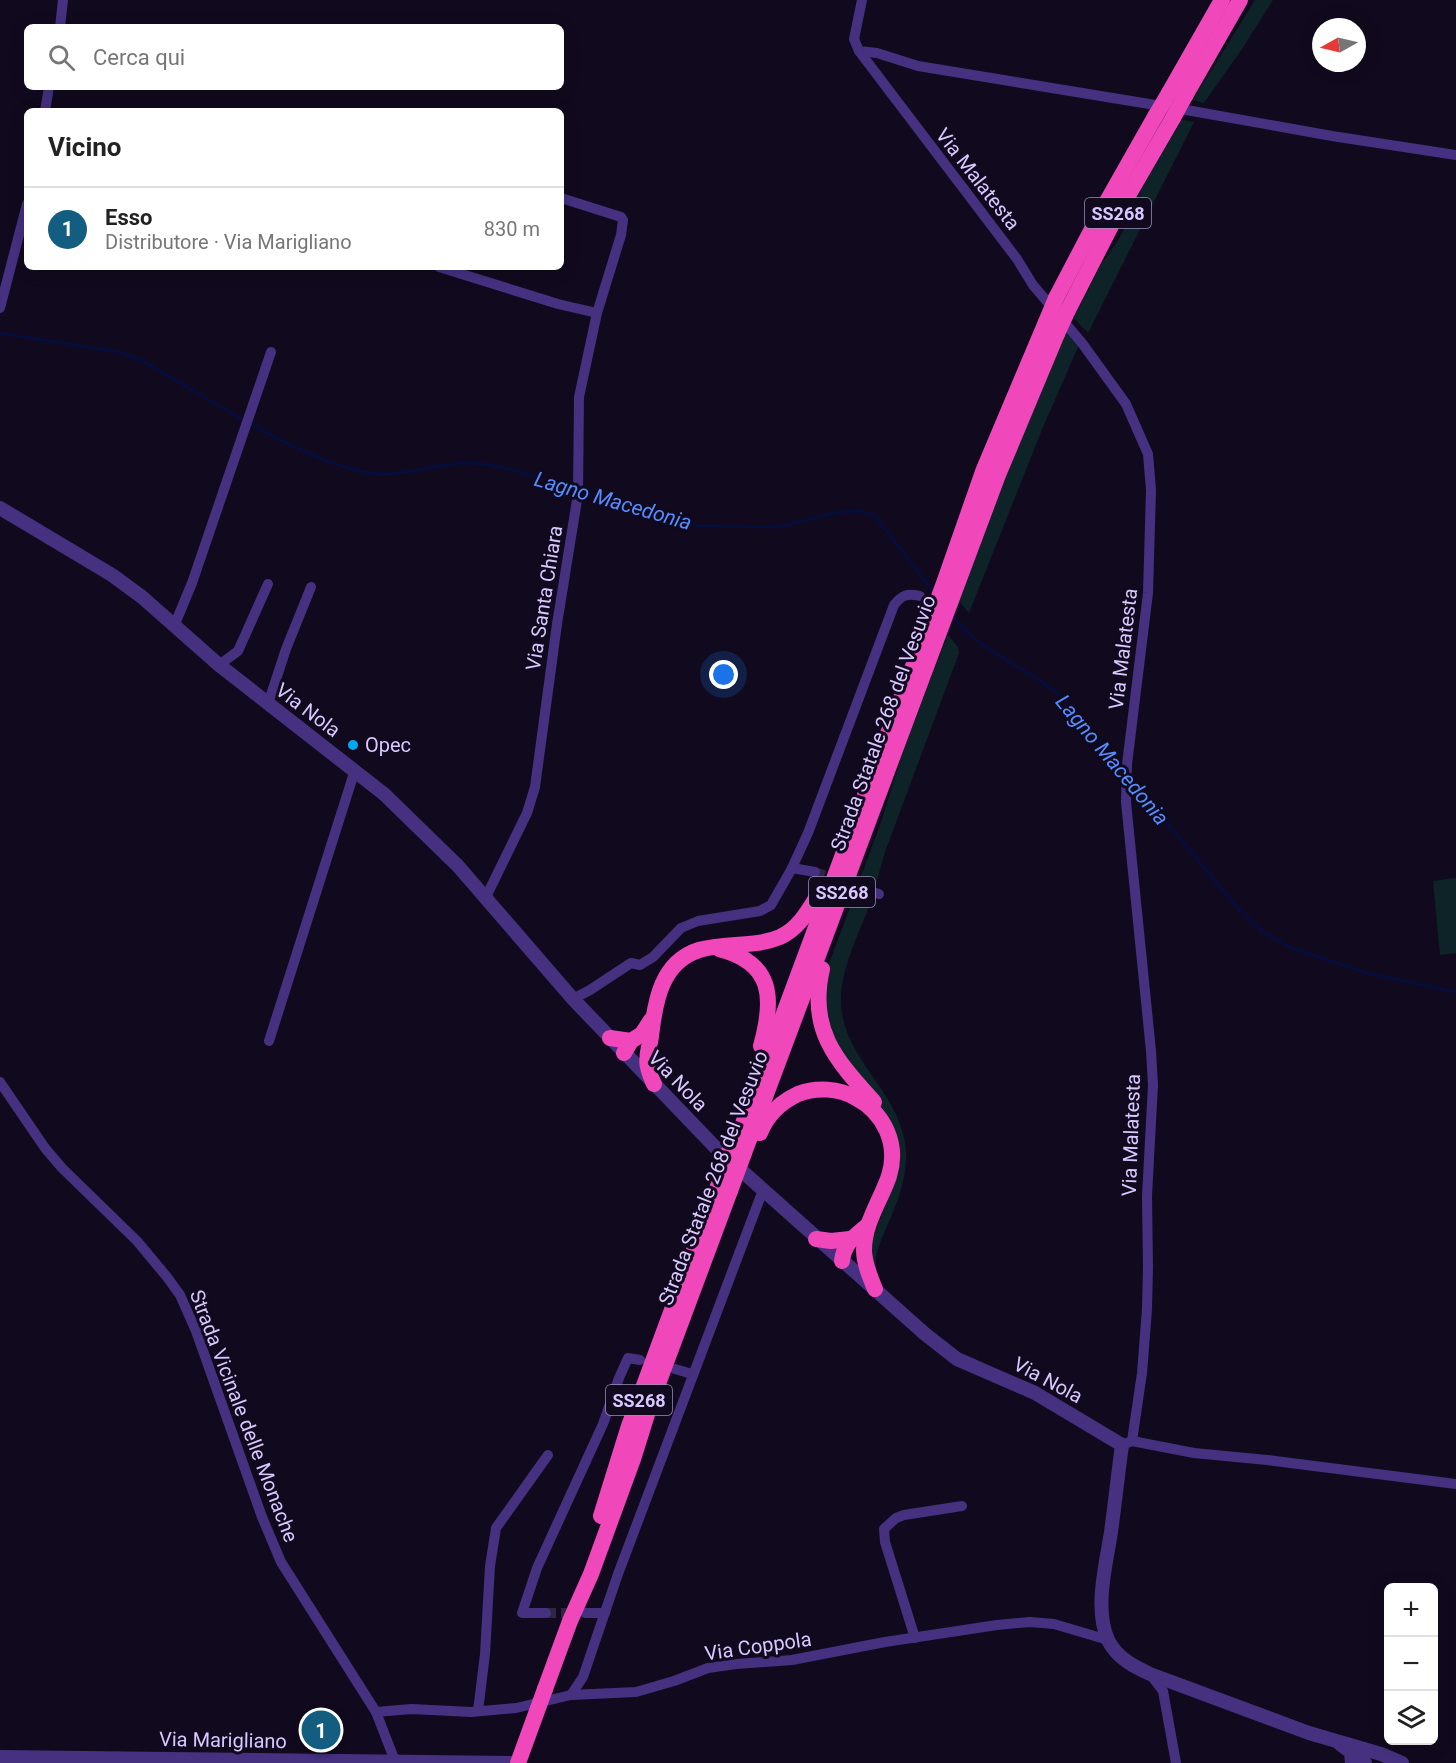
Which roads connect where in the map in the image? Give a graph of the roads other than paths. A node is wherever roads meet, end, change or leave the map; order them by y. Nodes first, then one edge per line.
1 (63, 0) edge
2 (862, 0) edge
3 (1222, 0) edge
4 (1240, 0) edge
5 (1248, 0) edge
6 (60, 24) edge
7 (1220, 37) junction
8 (859, 51) junction
9 (48, 90) edge
10 (1177, 95) junction
11 (46, 108) edge
12 (1456, 155) edge
13 (564, 199) edge
14 (24, 216) edge
15 (449, 270) edge
16 (0, 308) edge
17 (597, 313) junction
18 (271, 352) dead end
19 (0, 508) edge
20 (268, 584) dead end
21 (311, 587) dead end
22 (920, 596) dead end
23 (175, 624) junction
24 (934, 626) junction
25 (219, 665) junction
26 (268, 704) junction
27 (355, 770) junction
28 (875, 770) junction
29 (792, 867) junction
30 (815, 872) tunnel mouth
31 (849, 873) junction
32 (859, 888) tunnel mouth
33 (879, 894) dead end
34 (485, 898) junction
35 (709, 948) junction
36 (573, 999) junction
37 (652, 1019) junction
38 (610, 1038) joint
39 (269, 1041) dead end
40 (650, 1047) junction
41 (628, 1050) junction
42 (0, 1082) edge
43 (654, 1084) junction
44 (876, 1112) junction
45 (740, 1150) junction
46 (729, 1190) junction
47 (763, 1190) junction
48 (868, 1225) junction
49 (816, 1239) junction
50 (850, 1239) junction
51 (864, 1249) junction
52 (843, 1262) junction
53 (875, 1289) junction
54 (640, 1360) dead end
55 (675, 1369) dead end
56 (692, 1374) junction
57 (1127, 1443) junction
58 (548, 1455) dead end
59 (1456, 1484) edge
60 (962, 1506) dead end
61 (546, 1613) tunnel mouth
62 (605, 1613) junction
63 (578, 1617) junction
64 (915, 1638) junction
65 (1108, 1640) junction
66 (1150, 1674) junction
67 (571, 1695) junction
68 (478, 1711) junction
69 (376, 1712) junction
70 (1338, 1742) junction
71 (0, 1757) edge
72 (1351, 1757) edge
73 (1382, 1759) edge
74 (395, 1761) junction
75 (517, 1763) edge
76 (1176, 1763) edge
77 (1365, 1763) edge
78 (1402, 1763) edge

1 - 6 street
2 - 8 street
3 - 10 highway, Strada Statale 268 del Vesuvio / SS268
4 - 7 highway, Strada Statale 268 del Vesuvio / SS268
5 - 7 highway
7 - 10 highway, Strada Statale 268 del Vesuvio / SS268
8 - 12 street
8 - 57 street, Via Malatesta
9 - 11 street
10 - 24 highway, Strada Statale 268 del Vesuvio / SS268, bridge
13 - 17 street, Via Santa Chiara
14 - 16 street
15 - 17 street
17 - 34 street, Via Santa Chiara
18 - 23 street
19 - 23 street, Via Nola
20 - 25 street
21 - 26 street
22 - 29 street
23 - 25 street, Via Nola
24 - 28 highway, Strada Statale 268 del Vesuvio / SS268
24 - 31 highway, Strada Statale 268 del Vesuvio / SS268
25 - 26 street, Via Nola
26 - 27 street, Via Nola
27 - 34 street, Via Nola
27 - 39 street
28 - 35 highway, SS268
28 - 45 highway, Strada Statale 268 del Vesuvio / SS268
29 - 30 street
29 - 36 street
31 - 44 highway, SS268
31 - 45 highway, Strada Statale 268 del Vesuvio / SS268
32 - 33 street
34 - 36 street, Via Nola
35 - 37 highway, SS268
35 - 45 highway, SS268
36 - 38 street, Via Nola
37 - 40 highway, SS268
37 - 41 highway, SS268
38 - 41 highway
40 - 41 highway
40 - 43 highway, SS268
41 - 43 street, Via Nola
42 - 69 street, Strada Vicinale delle Monache
43 - 47 street, Via Nola
44 - 45 highway, SS268
44 - 48 highway, SS268
45 - 46 highway, Strada Statale 268 del Vesuvio / SS268, bridge
46 - 63 highway, Strada Statale 268 del Vesuvio / SS268
46 - 63 highway, Strada Statale 268 del Vesuvio / SS268
47 - 49 street, Via Nola
47 - 56 street
48 - 50 highway, SS268
48 - 51 highway, SS268
49 - 50 highway
49 - 52 street, Via Nola
50 - 52 highway
51 - 52 highway
51 - 53 highway, SS268
52 - 53 street, Via Nola
53 - 57 street, Via Nola
54 - 61 street
55 - 56 street
56 - 62 street
57 - 59 street
57 - 65 street
58 - 68 street
60 - 64 street
62 - 63 street
62 - 67 street
63 - 75 highway, Strada Statale 268 del Vesuvio / SS268, bridge
64 - 65 street, Via Coppola
64 - 67 street, Via Coppola
65 - 66 street
66 - 70 street
66 - 76 street
67 - 68 street, Via Coppola
68 - 69 street, Via Coppola
69 - 74 street, Strada Vicinale delle Monache
70 - 72 street
70 - 73 street
71 - 74 street, Via Marigliano
72 - 77 street
73 - 78 street
74 - 75 street, Via Marigliano

